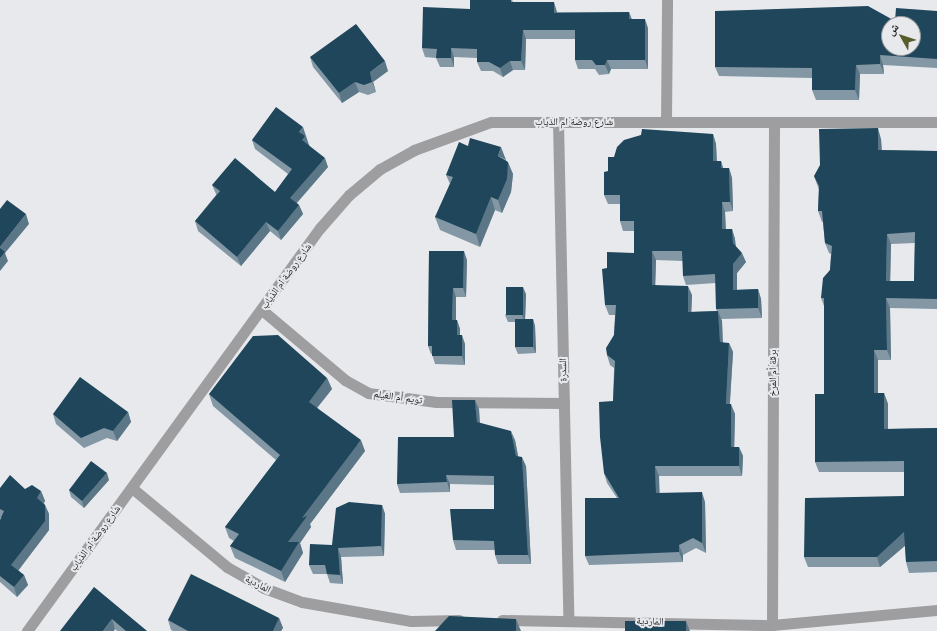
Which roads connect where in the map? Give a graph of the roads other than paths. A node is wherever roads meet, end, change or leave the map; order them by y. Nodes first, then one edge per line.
1 (667, 0) edge
2 (558, 122) junction
3 (666, 122) junction
4 (774, 122) junction
5 (937, 122) edge
6 (262, 310) junction
7 (564, 403) junction
8 (132, 488) junction
9 (937, 610) edge
10 (568, 618) junction
11 (474, 620) edge
12 (490, 620) edge
13 (772, 624) junction
14 (411, 626) edge
15 (27, 631) edge

1 - 3 street
2 - 3 street, شارع روضة ام الذياب
2 - 6 street, شارع روضة ام الذياب
2 - 7 street, السدرة
3 - 4 street, شارع روضة ام الذياب
4 - 5 street, شارع روضة ام الذياب
4 - 13 street, برقة أم المرخ
6 - 7 street, تويم أم الغيلم
6 - 8 street, شارع روضة ام الذياب
7 - 10 street, السدرة
8 - 14 street, الماردية
8 - 15 street, شارع روضة ام الذياب
9 - 13 street, الماردية
10 - 12 street, الماردية
10 - 13 street, الماردية
11 - 14 street, الماردية

